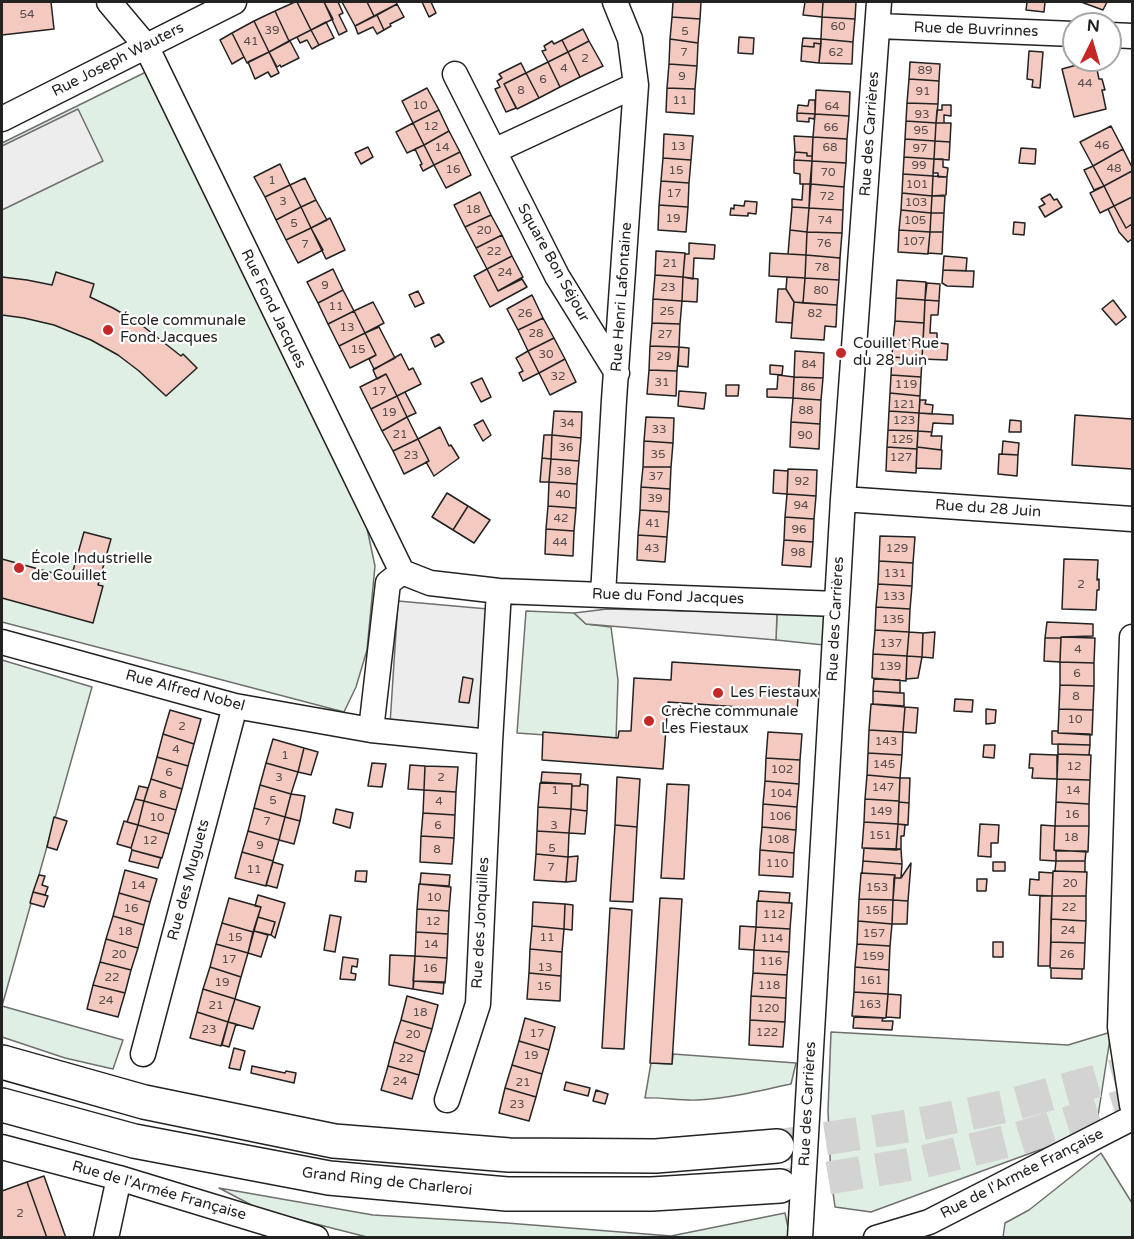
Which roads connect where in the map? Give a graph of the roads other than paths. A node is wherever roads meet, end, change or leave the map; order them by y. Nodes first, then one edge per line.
1 (109, 2) edge
2 (234, 2) edge
3 (615, 2) edge
4 (879, 2) edge
5 (878, 26) junction
6 (1062, 34) edge
7 (146, 46) junction
8 (455, 74) dead end
9 (636, 85) junction
10 (2, 119) edge
11 (494, 151) junction
12 (617, 373) junction
13 (843, 499) junction
14 (1132, 519) edge
15 (402, 572) junction
16 (499, 591) junction
17 (603, 595) junction
18 (837, 604) junction
19 (1132, 637) edge
20 (2, 642) edge
21 (236, 706) junction
22 (371, 729) junction
23 (490, 742) junction
24 (143, 1053) dead end
25 (2, 1062) edge
26 (447, 1100) dead end
27 (2, 1105) edge
28 (1132, 1105) edge
29 (1132, 1118) edge
30 (777, 1146) tunnel mouth
31 (2, 1147) edge
32 (119, 1178) junction
33 (780, 1186) tunnel mouth
34 (106, 1238) edge
35 (316, 1238) edge
36 (800, 1238) edge
37 (876, 1238) edge

1 - 7 street, Rue Fond Jacques
2 - 7 street, Rue Joseph Wauters
3 - 9 street, Rue Henri Lafontaine
4 - 5 street, Rue des Carrières
5 - 6 street, Rue de Buvrinnes
5 - 13 street, Rue des Carrières
7 - 10 street, Rue Joseph Wauters
7 - 15 street, Rue Fond Jacques
8 - 11 street, Square Bon Séjour
9 - 11 street
9 - 12 street, Rue Henri Lafontaine
11 - 12 street, Square Bon Séjour
12 - 17 street, Rue Henri Lafontaine
13 - 14 street, Rue du 28 Juin
13 - 18 street, Rue des Carrières
15 - 16 street, Rue du Fond Jacques
15 - 22 street
16 - 17 street, Rue du Fond Jacques
16 - 23 street, Rue des Jonquilles
17 - 18 street, Rue du Fond Jacques
18 - 36 street, Rue des Carrières
19 - 28 street
20 - 21 street, Rue Alfred Nobel
21 - 22 street, Rue Alfred Nobel
21 - 24 street, Rue des Muguets
22 - 23 street, Rue Alfred Nobel
23 - 26 street, Rue des Jonquilles
25 - 30 highway
27 - 33 highway, Grand Ring de Charleroi
29 - 37 street, Rue de l'Armée Française
31 - 32 street, Rue de l'Armée Française
32 - 34 street
32 - 35 street, Rue de l'Armée Française

